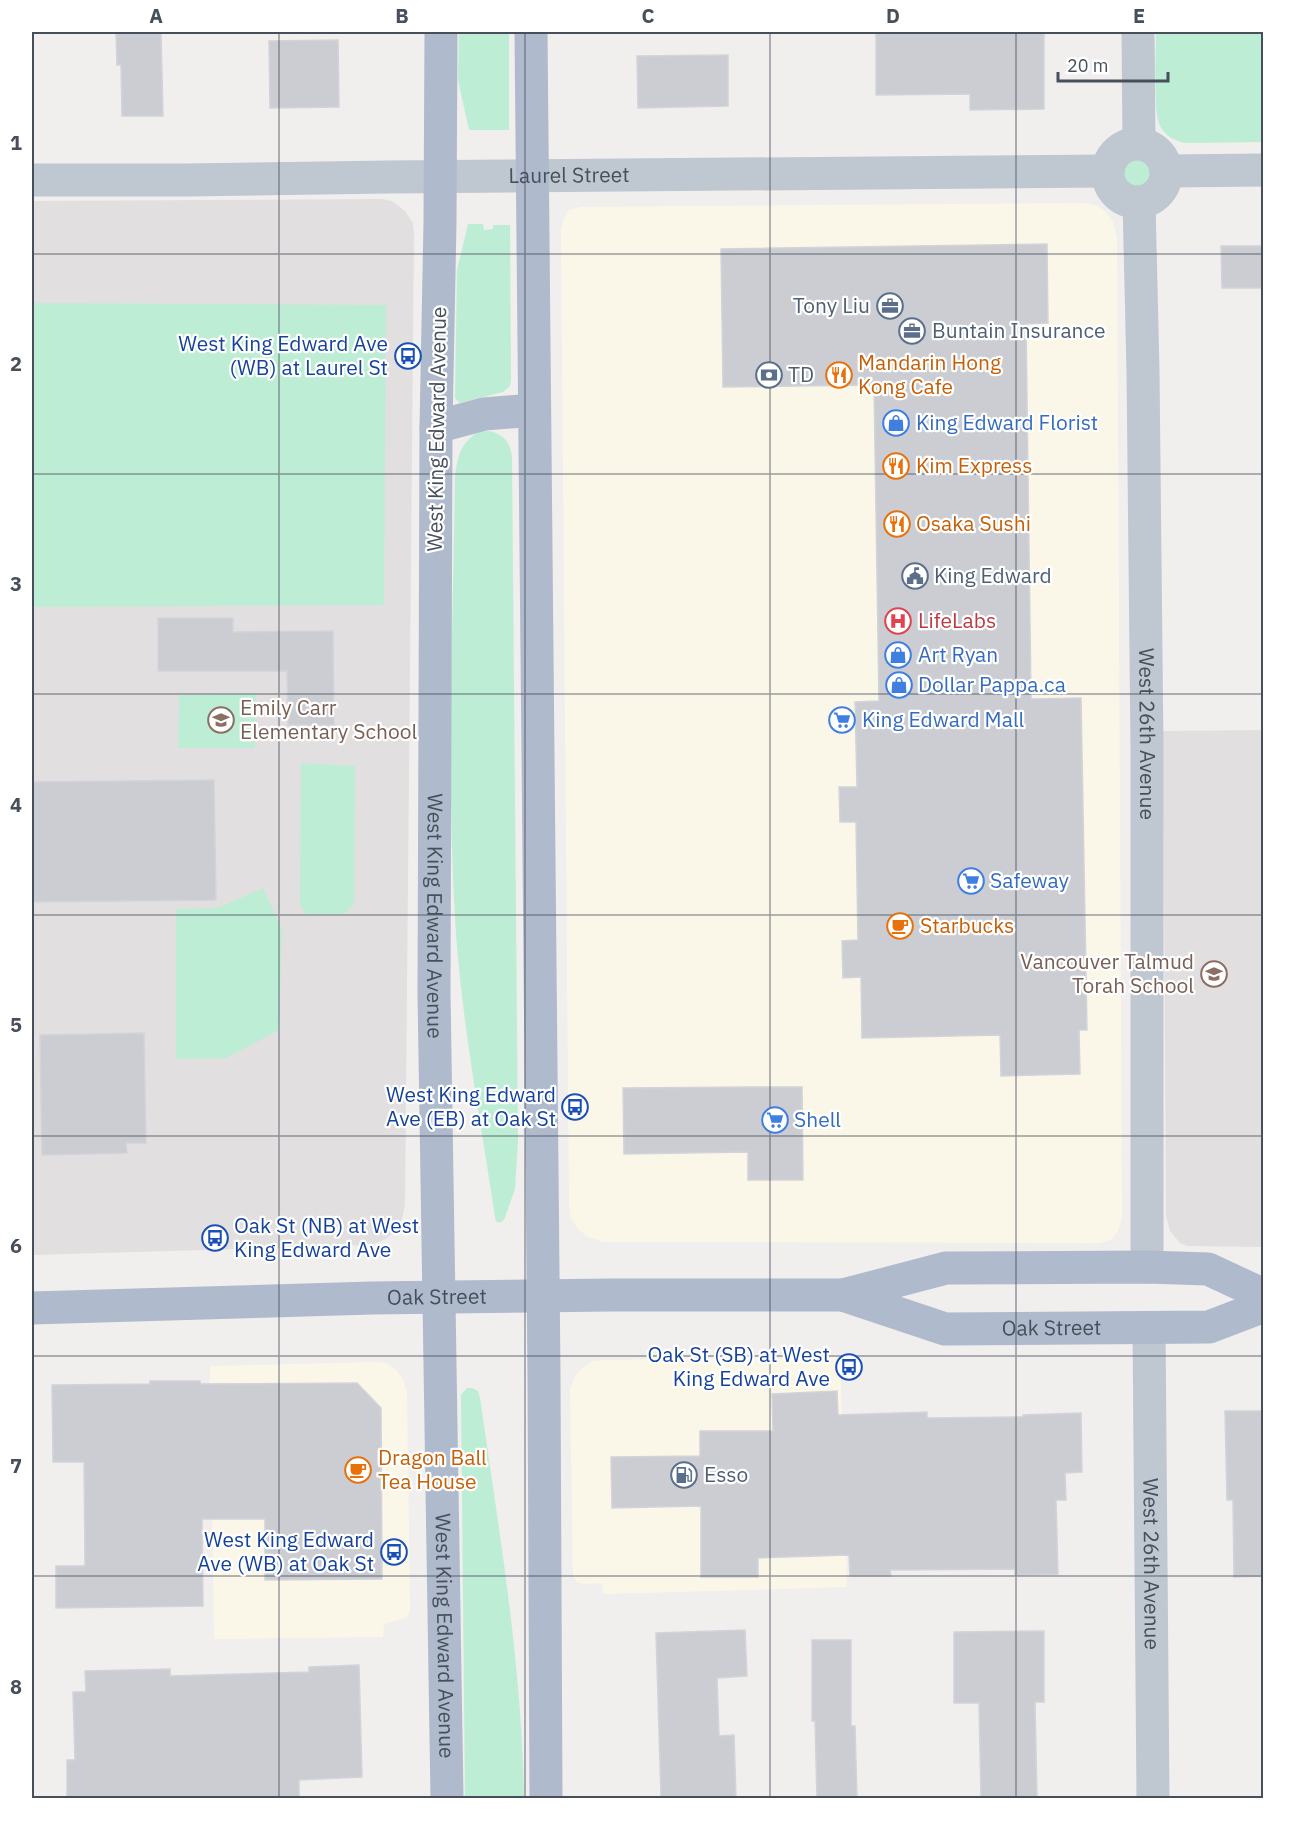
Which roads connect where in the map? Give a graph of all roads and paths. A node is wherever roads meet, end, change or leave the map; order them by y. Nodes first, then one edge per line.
1 (441, 32) edge
2 (531, 32) edge
3 (1138, 32) edge
4 (1139, 143) junction
5 (1263, 170) edge
6 (1108, 171) junction
7 (1166, 171) junction
8 (440, 176) junction
9 (532, 176) junction
10 (32, 180) edge
11 (1139, 202) junction
12 (534, 410) junction
13 (436, 428) junction
14 (1147, 1267) junction
15 (843, 1295) junction
16 (1263, 1295) edge
17 (543, 1296) junction
18 (439, 1298) junction
19 (1263, 1306) edge
20 (32, 1308) edge
21 (1149, 1328) junction
22 (447, 1798) edge
23 (546, 1798) edge
24 (1153, 1798) edge

1 - 8 main road, West King Edward Avenue
2 - 9 main road
3 - 4 street
4 - 6 street
4 - 7 street
5 - 7 street
6 - 9 street, Laurel Street
6 - 11 street
7 - 11 street
8 - 9 street, Laurel Street
8 - 10 street, Laurel Street
8 - 13 main road, West King Edward Avenue
9 - 12 main road
11 - 14 street, West 26th Avenue
12 - 13 main road
12 - 17 main road
13 - 18 main road, West King Edward Avenue
14 - 15 main road, Oak Street
14 - 16 main road, Oak Street
15 - 17 main road, Oak Street
15 - 21 main road, Oak Street
17 - 18 main road, Oak Street
17 - 23 main road
18 - 20 main road, Oak Street
18 - 22 main road, West King Edward Avenue
19 - 21 main road, Oak Street
21 - 24 street, West 26th Avenue

